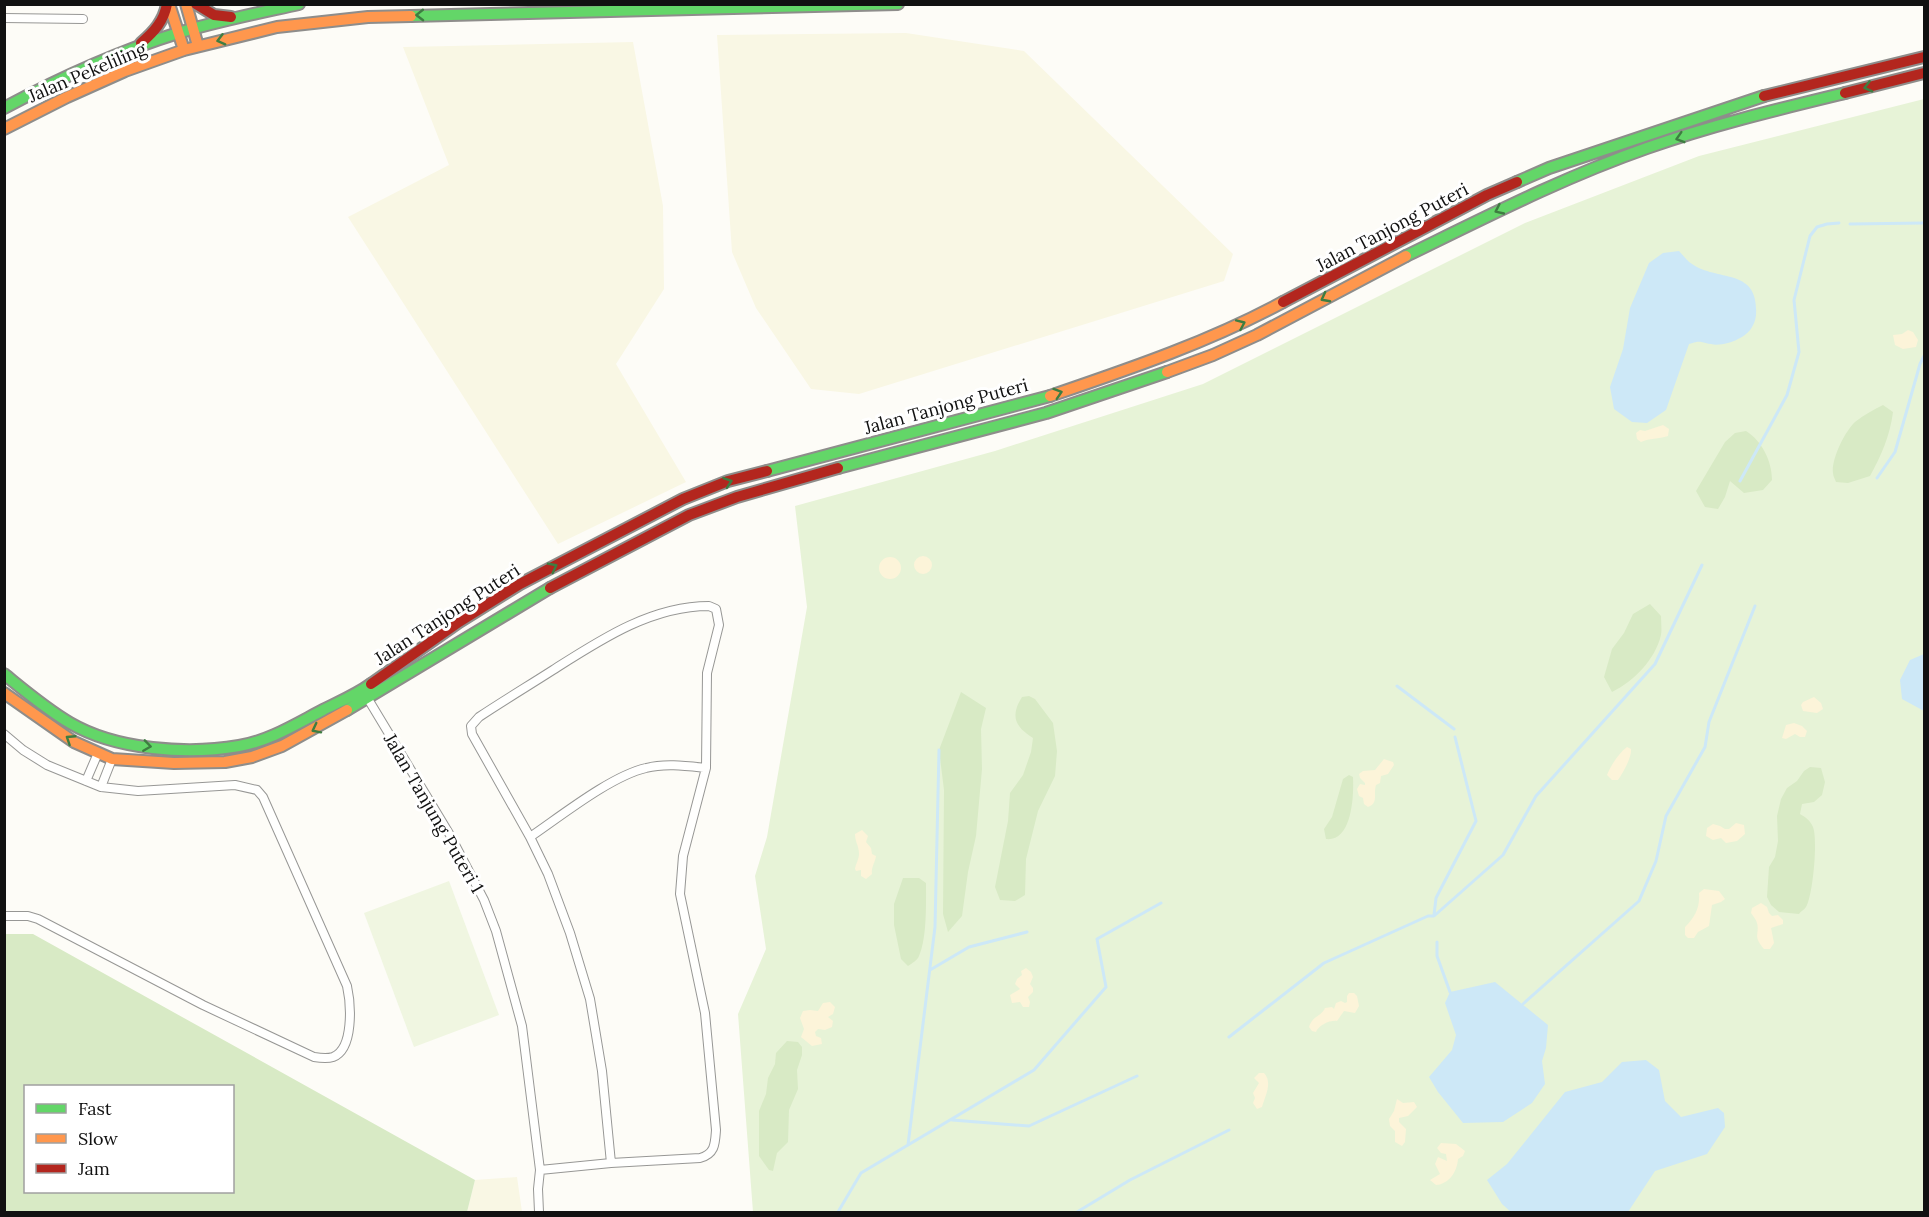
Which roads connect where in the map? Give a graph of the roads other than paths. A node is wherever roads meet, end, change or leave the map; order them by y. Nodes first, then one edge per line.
1 (168, 4) edge
2 (186, 4) edge
3 (196, 4) edge
4 (299, 4) edge
5 (898, 4) edge
6 (4, 18) edge
7 (83, 18) dead end
8 (236, 18) junction
9 (193, 29) junction
10 (178, 33) junction
11 (198, 46) junction
12 (133, 49) junction
13 (184, 50) junction
14 (1924, 57) edge
15 (1924, 73) edge
16 (4, 108) edge
17 (4, 129) edge
18 (1549, 168) junction
19 (1556, 183) junction
20 (4, 674) edge
21 (4, 693) edge
22 (365, 695) junction
23 (4, 734) edge
24 (207, 750) junction
25 (98, 753) junction
26 (112, 759) junction
27 (225, 762) junction
28 (706, 768) junction
29 (87, 781) junction
30 (101, 787) junction
31 (530, 837) junction
32 (4, 916) edge
33 (611, 1163) junction
34 (540, 1170) junction
35 (539, 1212) edge

1 - 10 street
1 - 12 street
2 - 9 street
3 - 8 street
4 - 8 street, Jalan Pekeliling
5 -> 11 street, Jalan Pekeliling
6 - 7 street
8 - 9 street, Jalan Pekeliling
9 - 10 street, Jalan Pekeliling
9 - 11 street
10 - 12 street, Jalan Pekeliling
10 - 13 street
11 - 13 street, Jalan Pekeliling
12 - 16 street, Jalan Pekeliling
13 - 17 street, Jalan Pekeliling
14 - 18 street, Jalan Tanjong Puteri
15 -> 19 street, Jalan Tanjong Puteri
18 - 19 street
22 -> 18 street, Jalan Tanjong Puteri
19 -> 22 street, Jalan Tanjong Puteri
20 -> 24 street, Jalan Tanjong Puteri
25 -> 21 street, Jalan Tanjong Puteri
22 - 24 street, Jalan Tanjong Puteri
22 -> 27 street, Jalan Tanjong Puteri
22 - 34 street, Jalan Tanjung Puteri 1
23 - 29 street
24 - 27 street
25 - 26 street, Jalan Tanjong Puteri
25 - 29 street
26 - 27 street, Jalan Tanjong Puteri
26 - 30 street
28 - 31 street
28 - 31 street
28 - 33 street
29 - 30 street
30 - 32 street
31 - 33 street
33 - 34 street
34 - 35 street, Jalan Tanjung Puteri 1

